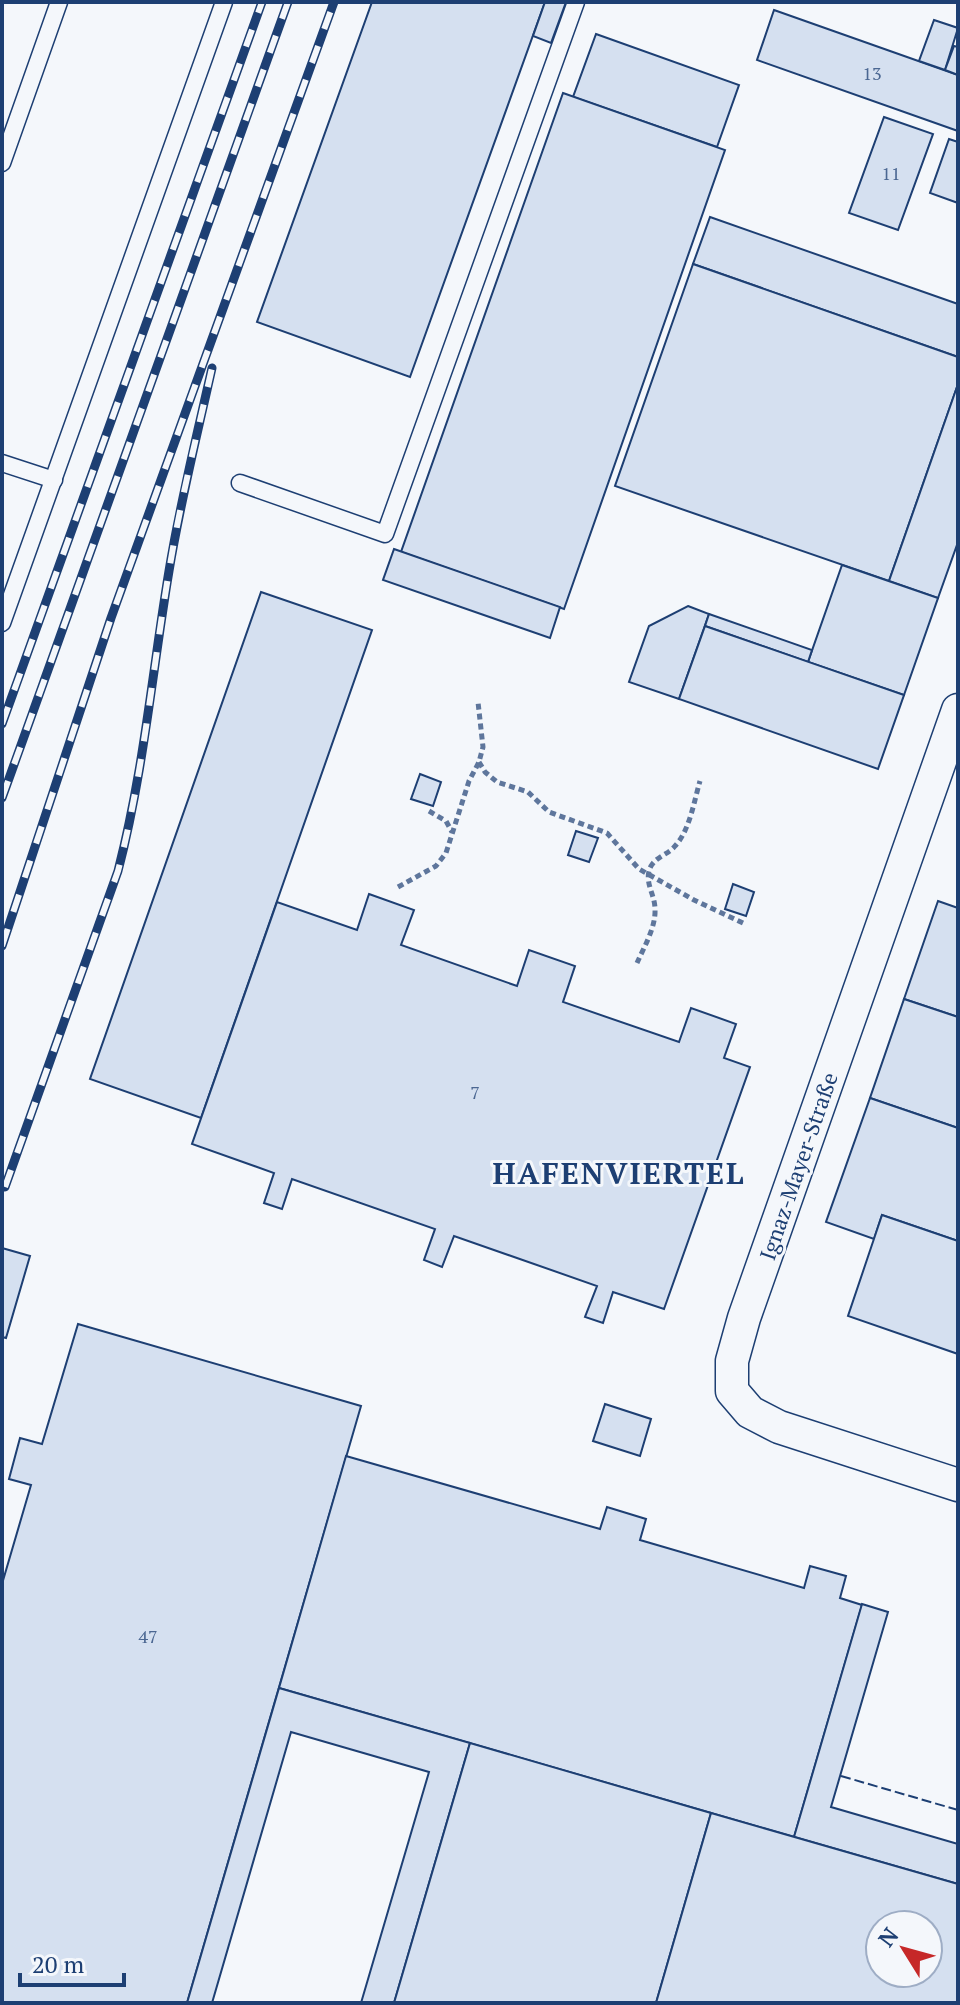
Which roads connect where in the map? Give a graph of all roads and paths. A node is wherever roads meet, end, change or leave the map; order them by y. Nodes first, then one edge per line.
1 (59, 2) edge
2 (224, 2) edge
3 (576, 2) edge
4 (2, 163) edge
5 (2, 463) edge
6 (54, 480) junction
7 (240, 483) dead end
8 (2, 623) edge
9 (478, 702) dead end
10 (958, 710) edge
11 (479, 762) junction
12 (948, 768) edge
13 (700, 781) dead end
14 (429, 811) dead end
15 (452, 833) junction
16 (649, 874) junction
17 (398, 887) dead end
18 (745, 924) dead end
19 (637, 963) dead end
20 (958, 1485) edge

1 - 4 lane
2 - 6 lane
3 - 7 lane
5 - 6 lane
6 - 8 lane
9 - 11 path
10 - 12 street, Ignaz-Mayer-Straße
11 - 15 path
11 - 16 path
12 - 20 street, Ignaz-Mayer-Straße
13 - 16 path
14 - 15 path
15 - 17 path
16 - 18 path
16 - 19 path

